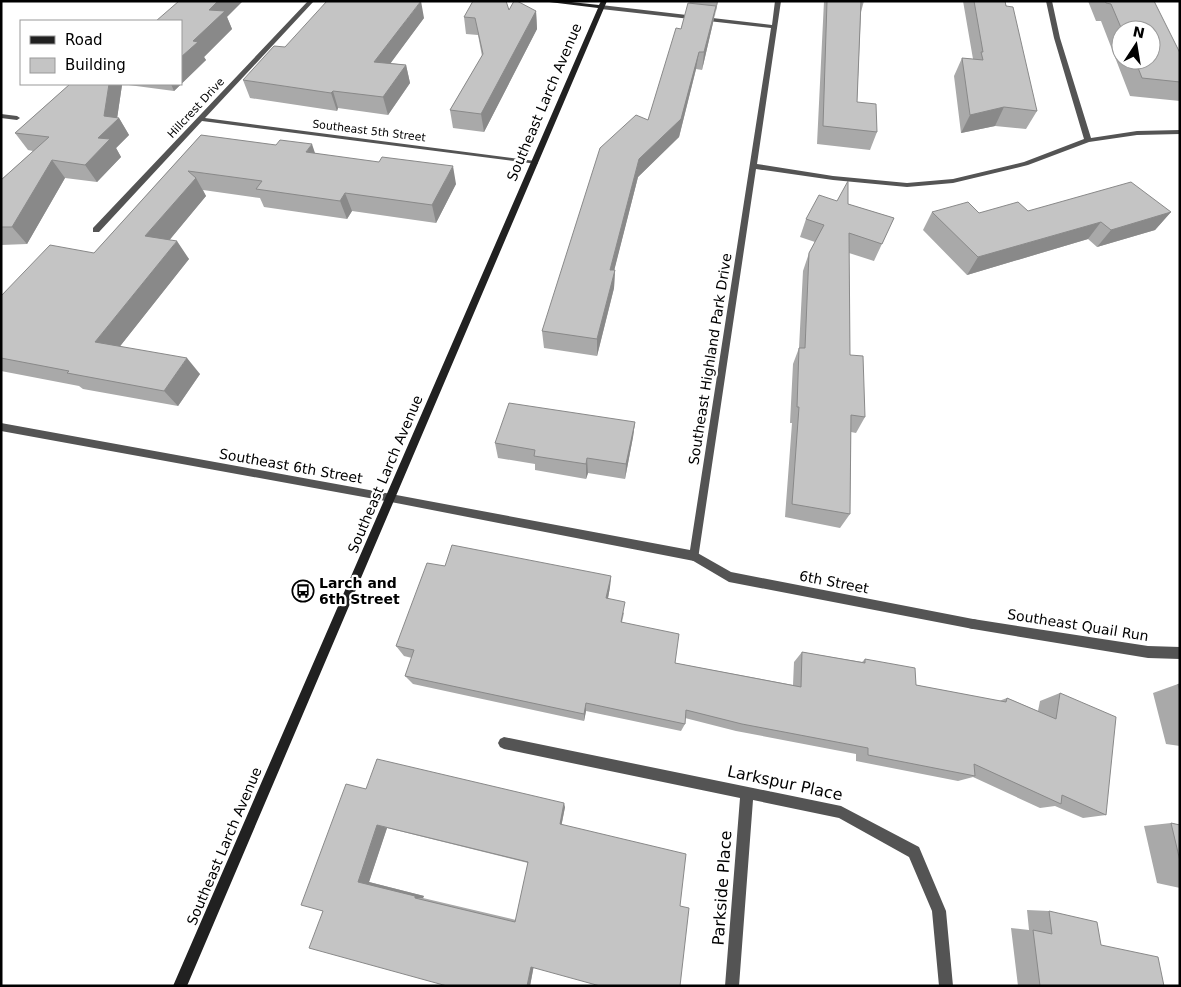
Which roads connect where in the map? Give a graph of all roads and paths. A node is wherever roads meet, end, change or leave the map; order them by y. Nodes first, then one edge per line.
1 (311, 1) edge
2 (544, 1) edge
3 (778, 1) edge
4 (1049, 1) edge
5 (602, 4) edge
6 (775, 28) junction
7 (1, 116) edge
8 (17, 118) dead end
9 (199, 119) junction
10 (1180, 132) edge
11 (1088, 140) junction
12 (535, 163) junction
13 (753, 166) junction
14 (96, 230) dead end
15 (1, 427) edge
16 (390, 498) junction
17 (694, 556) junction
18 (973, 624) joint
19 (1180, 653) edge
20 (504, 743) dead end
21 (747, 793) junction
22 (180, 986) edge
23 (732, 986) edge
24 (946, 986) edge

1 - 9 street, Hillcrest Drive
2 - 5 main road
3 - 6 street, Southeast Highland Park Drive
4 - 11 street
5 - 6 street
5 - 12 main road, Southeast Larch Avenue
6 - 13 street, Southeast Highland Park Drive
7 - 8 street
9 - 12 street, Southeast 5th Street
9 - 14 street, Hillcrest Drive
10 - 11 street
11 - 13 street
12 - 16 main road, Southeast Larch Avenue
13 - 17 street, Southeast Highland Park Drive
15 - 16 street, Southeast 6th Street
16 - 17 street, Southeast 6th Street
16 - 22 main road, Southeast Larch Avenue
17 - 18 street, 6th Street
18 - 19 street, Southeast Quail Run
20 - 21 street, Larkspur Place
21 - 23 street, Parkside Place
21 - 24 street, Larkspur Place

